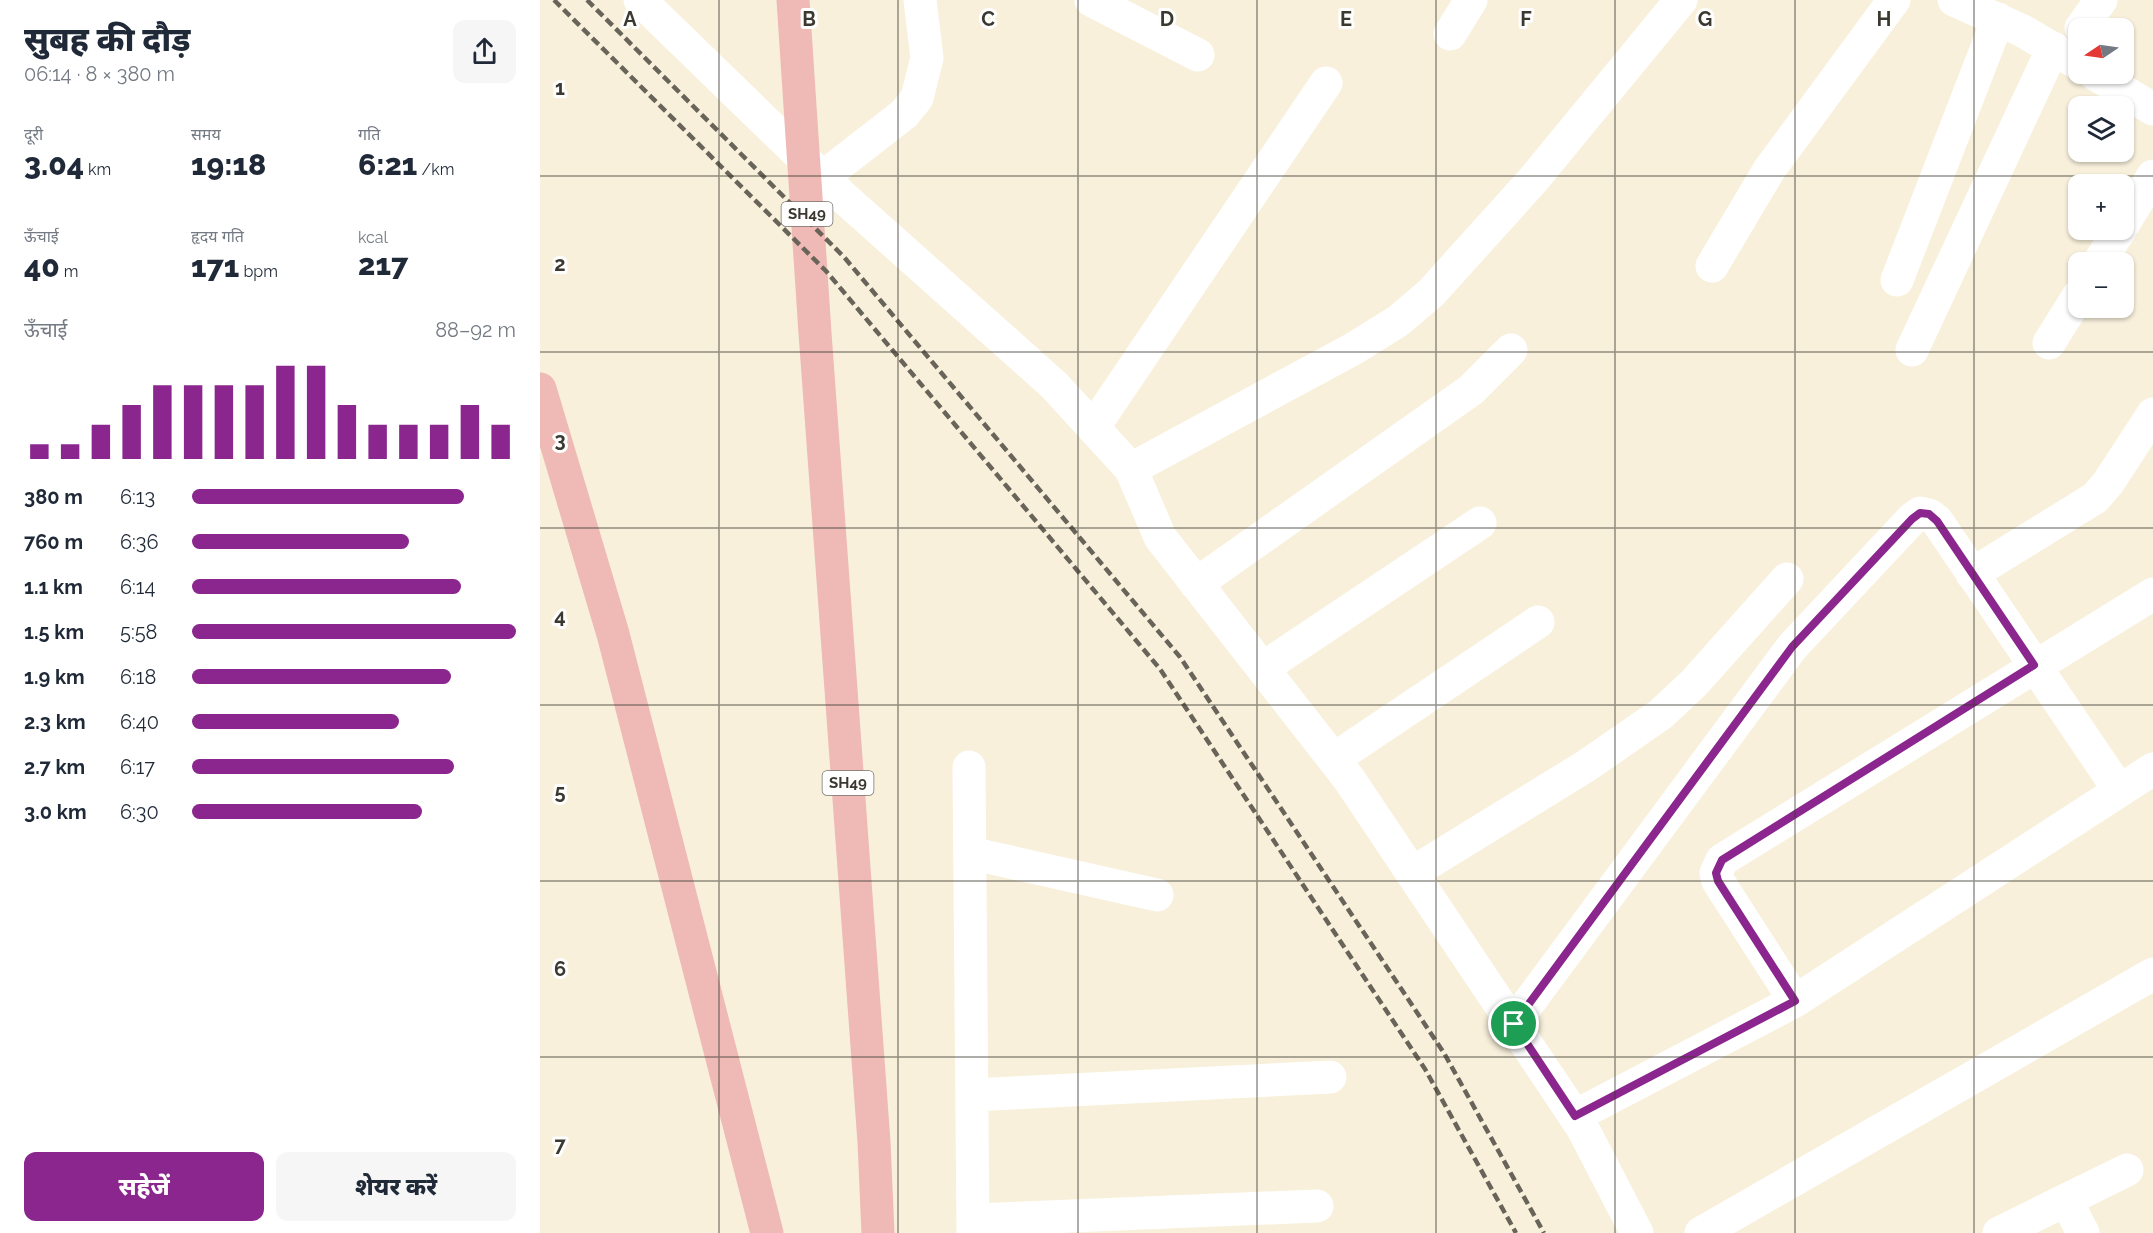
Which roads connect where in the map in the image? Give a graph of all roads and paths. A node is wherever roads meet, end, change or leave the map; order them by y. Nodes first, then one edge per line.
1 (640, 0) edge
2 (793, 0) edge
3 (920, 0) edge
4 (1091, 0) edge
5 (1471, 0) edge
6 (1681, 0) edge
7 (1894, 0) edge
8 (1954, 0) edge
9 (2101, 0) edge
10 (1996, 12) edge
11 (2089, 18) edge
12 (1450, 34) dead end
13 (2068, 44) edge
14 (2068, 51) edge
15 (1198, 55) dead end
16 (1326, 83) dead end
17 (2112, 84) edge
18 (2153, 109) edge
19 (2153, 176) edge
20 (823, 177) junction
21 (2134, 207) edge
22 (1712, 266) dead end
23 (1896, 279) dead end
24 (2068, 313) edge
25 (2049, 343) dead end
26 (1511, 350) dead end
27 (1912, 350) dead end
28 (540, 389) edge
29 (2153, 414) edge
30 (1093, 428) junction
31 (1134, 479) junction
32 (1480, 523) dead end
33 (1972, 574) junction
34 (1787, 579) dead end
35 (1197, 584) junction
36 (2153, 594) edge
37 (1538, 622) dead end
38 (2034, 665) junction
39 (1263, 668) junction
40 (1334, 759) junction
41 (969, 767) dead end
42 (2153, 769) edge
43 (2119, 790) junction
44 (970, 853) junction
45 (1412, 873) junction
46 (1157, 895) dead end
47 (2153, 974) edge
48 (1795, 1001) junction
49 (1514, 1024) junction
50 (1330, 1077) dead end
51 (972, 1095) junction
52 (1575, 1116) junction
53 (2127, 1170) dead end
54 (2067, 1200) junction
55 (1317, 1206) dead end
56 (973, 1226) edge
57 (767, 1233) edge
58 (878, 1233) edge
59 (1637, 1233) edge
60 (1701, 1233) edge
61 (1999, 1233) edge
62 (2083, 1233) edge

1 - 20 street
2 - 58 main road, SH49
3 - 20 street
4 - 15 street
5 - 12 street
6 - 31 street
7 - 22 street
8 - 10 street
9 - 11 street
10 - 13 street
10 - 23 street
14 - 27 street
16 - 30 street
17 - 18 street
19 - 21 street
20 - 30 street
24 - 25 street
26 - 35 street
28 - 57 main road
29 - 33 street
30 - 31 street
31 - 35 street
32 - 39 street
33 - 38 street
33 - 49 street
34 - 45 street
35 - 39 street
36 - 38 street
37 - 40 street
38 - 43 street
38 - 48 street
39 - 40 street
40 - 45 street
41 - 44 street
42 - 43 street
43 - 48 street
44 - 46 street
44 - 51 street
45 - 49 street
47 - 60 street
48 - 52 street
49 - 52 street
50 - 51 street
51 - 56 street
52 - 59 street
53 - 54 street
54 - 61 street
54 - 62 street
55 - 56 street

